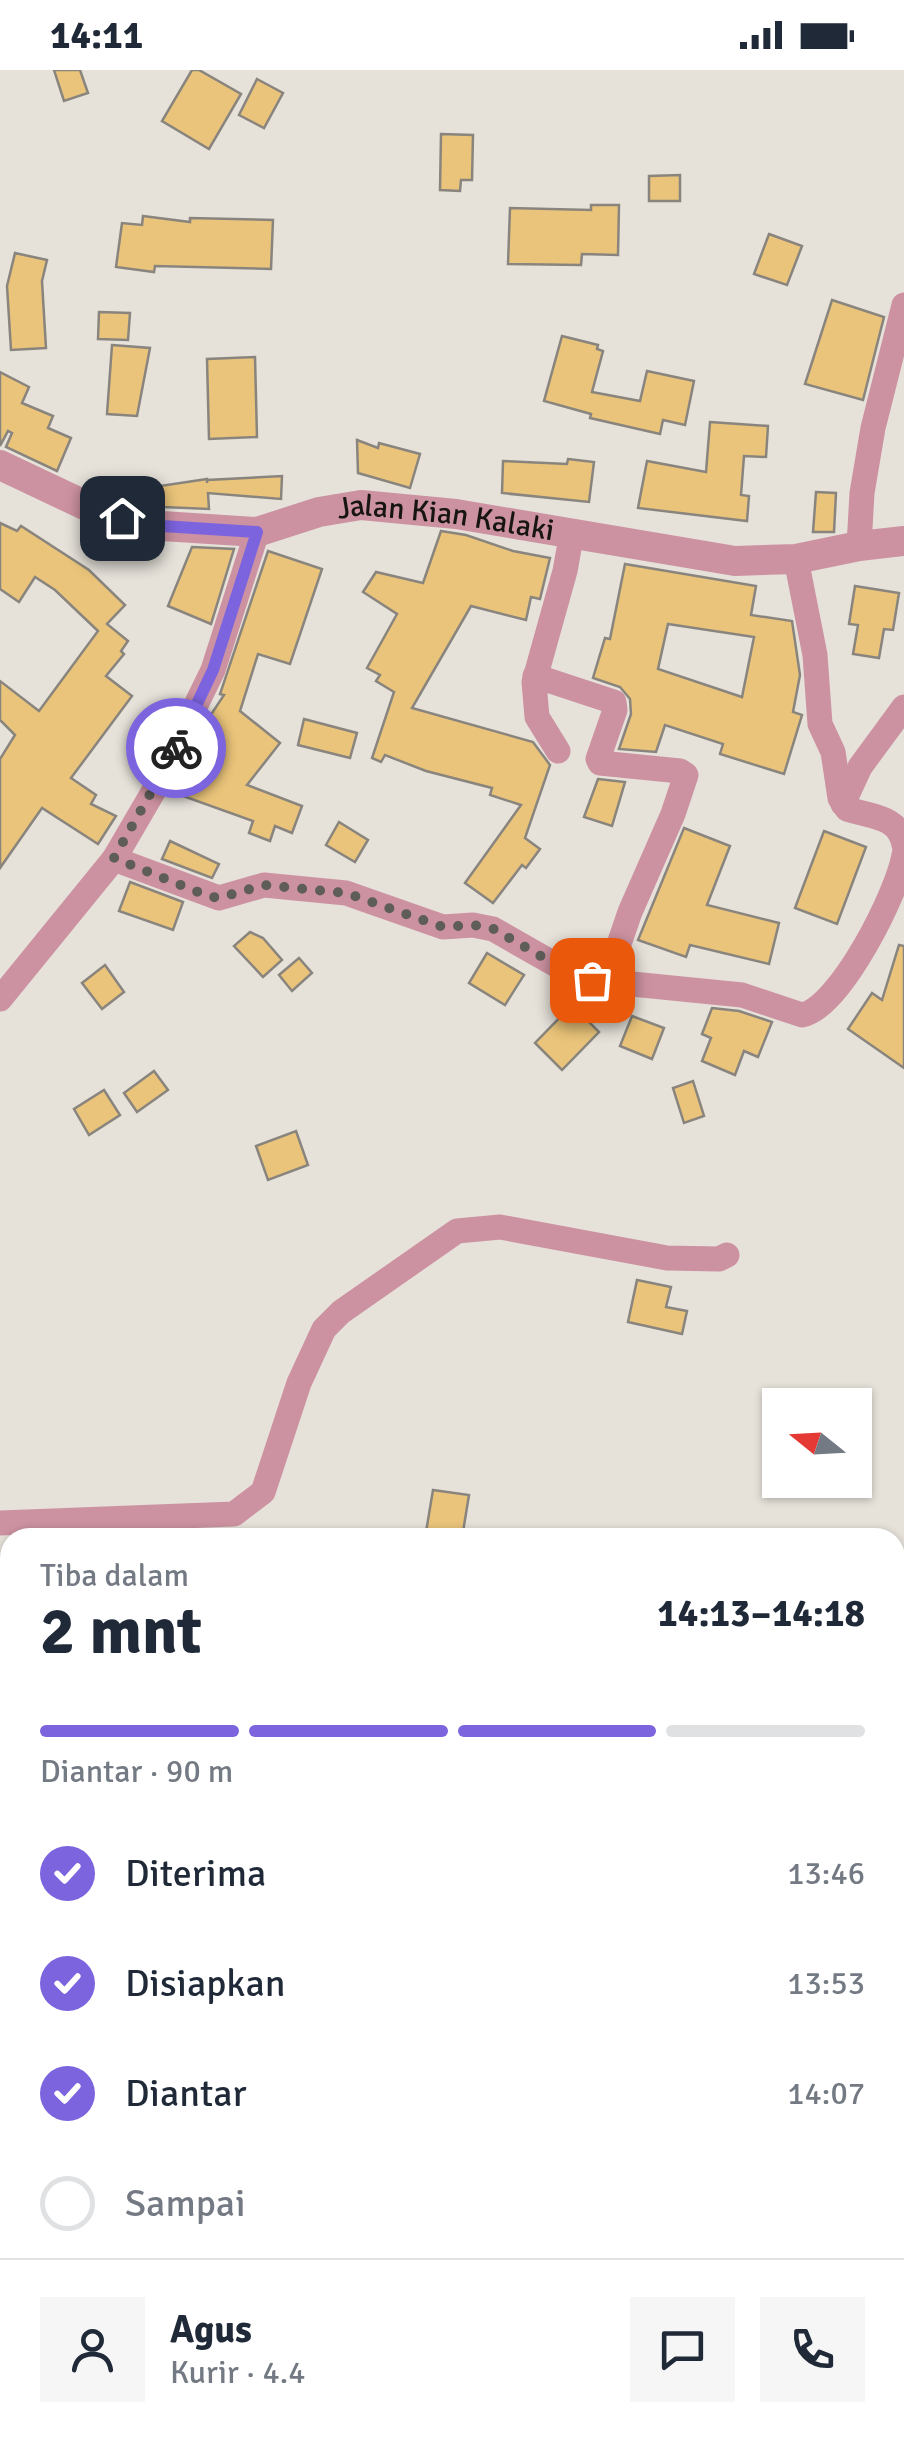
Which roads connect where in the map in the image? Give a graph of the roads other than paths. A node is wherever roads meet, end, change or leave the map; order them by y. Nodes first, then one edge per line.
1 (904, 305) edge
2 (0, 465) edge
3 (257, 532) junction
4 (572, 532) junction
5 (904, 541) edge
6 (859, 546) junction
7 (796, 558) junction
8 (535, 676) junction
9 (904, 707) edge
10 (558, 751) dead end
11 (843, 804) junction
12 (904, 845) edge
13 (904, 854) edge
14 (114, 858) junction
15 (606, 982) junction
16 (0, 999) edge
17 (727, 1255) dead end
18 (0, 1523) edge

1 - 6 street
2 - 3 street, Jalan Kian Kalaki
3 - 4 street, Jalan Kian Kalaki
3 - 14 street
4 - 7 street, Jalan Kian Kalaki
4 - 8 street
5 - 6 street, Jalan Kian Kalaki
6 - 7 street, Jalan Kian Kalaki
7 - 11 street
8 - 10 street
8 - 15 street
9 - 11 street
11 - 12 street
13 - 15 street
14 - 15 street
14 - 16 street
17 - 18 street

